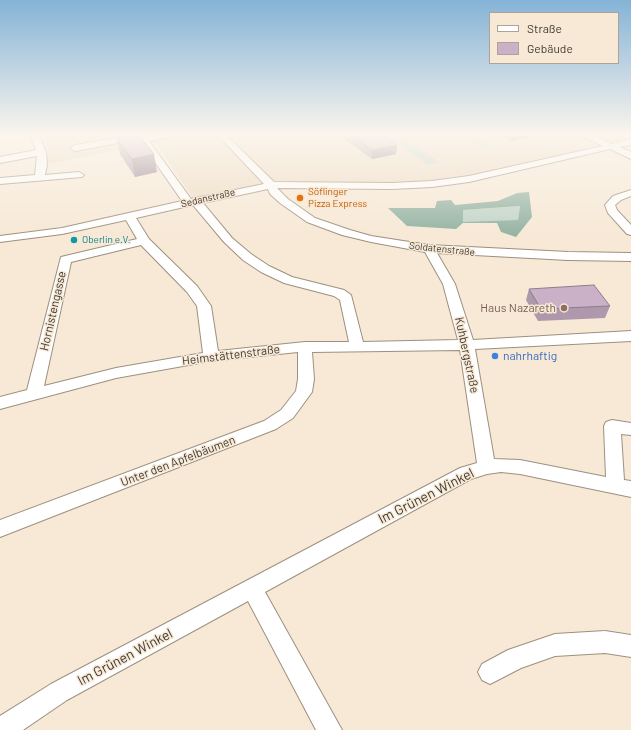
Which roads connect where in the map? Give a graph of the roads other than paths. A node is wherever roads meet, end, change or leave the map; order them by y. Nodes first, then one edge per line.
1 (41, 168) edge
2 (166, 168) edge
3 (254, 168) edge
4 (516, 168) edge
5 (79, 175) dead end
6 (40, 178) junction
7 (0, 181) edge
8 (271, 185) junction
9 (631, 193) edge
10 (192, 202) junction
11 (130, 217) junction
12 (631, 232) edge
13 (0, 239) edge
14 (144, 241) junction
15 (429, 249) junction
16 (631, 257) edge
17 (631, 336) edge
18 (467, 345) junction
19 (357, 346) junction
20 (305, 347) junction
21 (211, 356) junction
22 (34, 394) junction
23 (0, 403) edge
24 (631, 429) edge
25 (487, 467) junction
26 (623, 487) edge
27 (0, 529) edge
28 (252, 588) junction
29 (631, 646) edge
30 (490, 672) dead end
31 (1, 730) edge
32 (329, 730) edge

1 - 6 street
2 - 10 street
3 - 8 street, Soldatenstraße
4 - 8 street, Sedanstraße
5 - 6 street
6 - 7 street
8 - 10 street, Sedanstraße
8 - 15 street, Soldatenstraße
9 - 12 street
10 - 11 street, Sedanstraße
10 - 19 street
11 - 13 street, Sedanstraße
11 - 14 street
14 - 21 street
14 - 22 street, Hornistengasse
15 - 16 street, Soldatenstraße
15 - 18 street, Kuhbergstraße
17 - 18 street, Heimstättenstraße
18 - 19 street, Heimstättenstraße
18 - 25 street, Kuhbergstraße
19 - 20 street, Heimstättenstraße
20 - 21 street, Heimstättenstraße
20 - 27 street, Unter den Apfelbäumen
21 - 22 street, Heimstättenstraße
22 - 23 street, Heimstättenstraße
24 - 26 street, Im Grünen Winkel
25 - 26 street, Im Grünen Winkel
25 - 28 street, Im Grünen Winkel
28 - 31 street, Im Grünen Winkel
28 - 32 street
29 - 30 street

